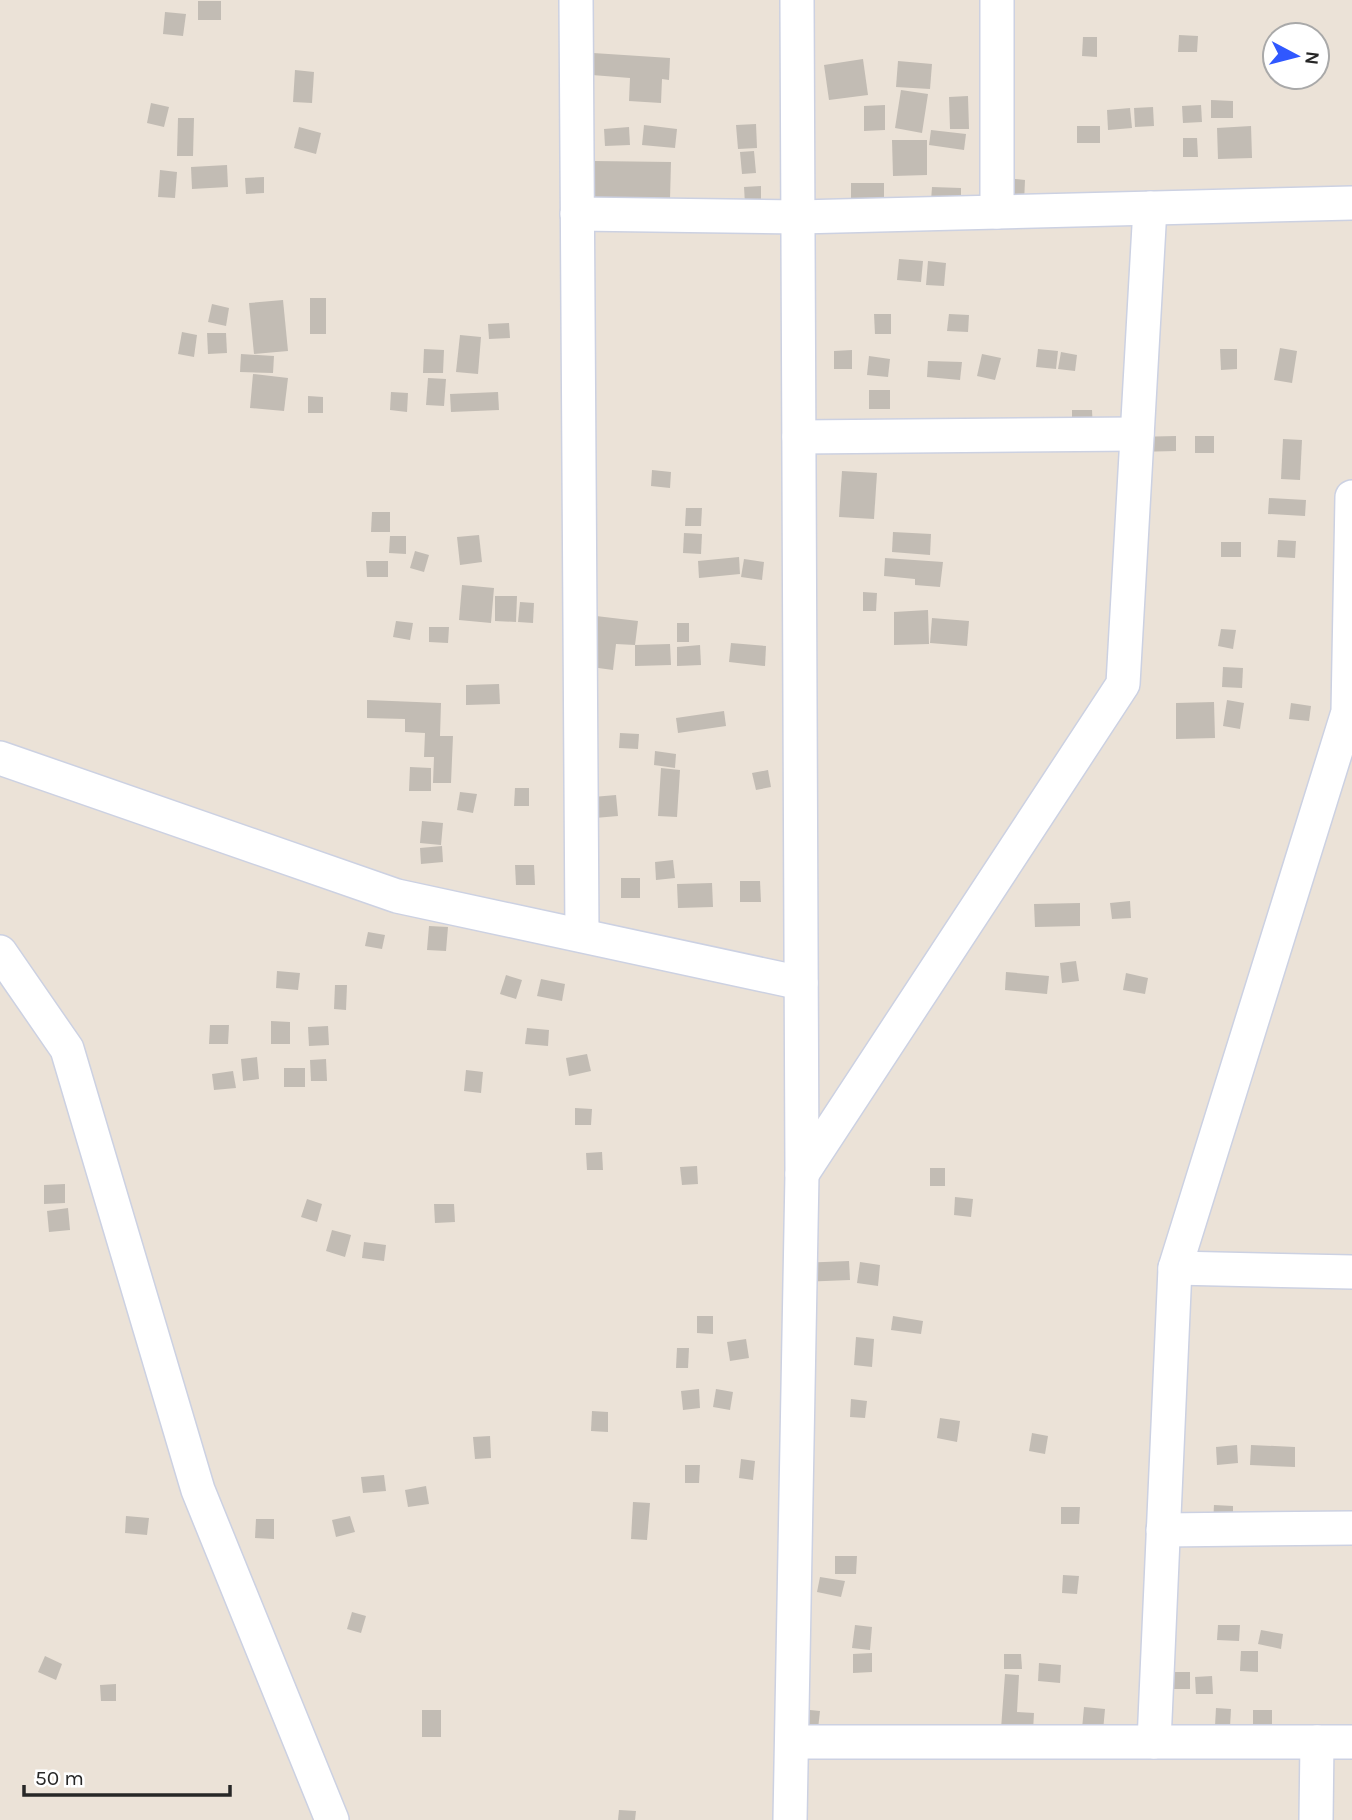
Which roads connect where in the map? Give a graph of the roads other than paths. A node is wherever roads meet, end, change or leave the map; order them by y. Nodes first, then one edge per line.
1 (576, 0) edge
2 (797, 0) edge
3 (997, 0) edge
4 (1352, 203) edge
5 (1150, 208) junction
6 (997, 212) junction
7 (577, 214) junction
8 (799, 217) junction
9 (1137, 433) junction
10 (799, 437) junction
11 (1352, 497) edge
12 (1352, 512) edge
13 (0, 758) edge
14 (582, 936) junction
15 (0, 952) edge
16 (801, 983) junction
17 (802, 1174) junction
18 (1175, 1268) junction
19 (1352, 1272) edge
20 (1352, 1528) edge
21 (1164, 1530) junction
22 (792, 1742) junction
23 (1154, 1742) junction
24 (1317, 1742) junction
25 (1352, 1742) edge
26 (332, 1820) edge
27 (790, 1820) edge
28 (1316, 1820) edge

1 - 7 street
2 - 8 street
3 - 6 street
4 - 5 street
5 - 6 street
5 - 9 street
6 - 8 street
7 - 8 street
7 - 14 street
8 - 10 street
9 - 10 street
9 - 17 street
10 - 16 street
11 - 12 street
12 - 18 street
13 - 14 street
14 - 16 street
15 - 26 street
16 - 17 street
17 - 22 street
18 - 19 street
18 - 21 street
20 - 21 street
21 - 23 street
22 - 23 street
22 - 27 street
23 - 24 street
24 - 25 street
24 - 28 street

